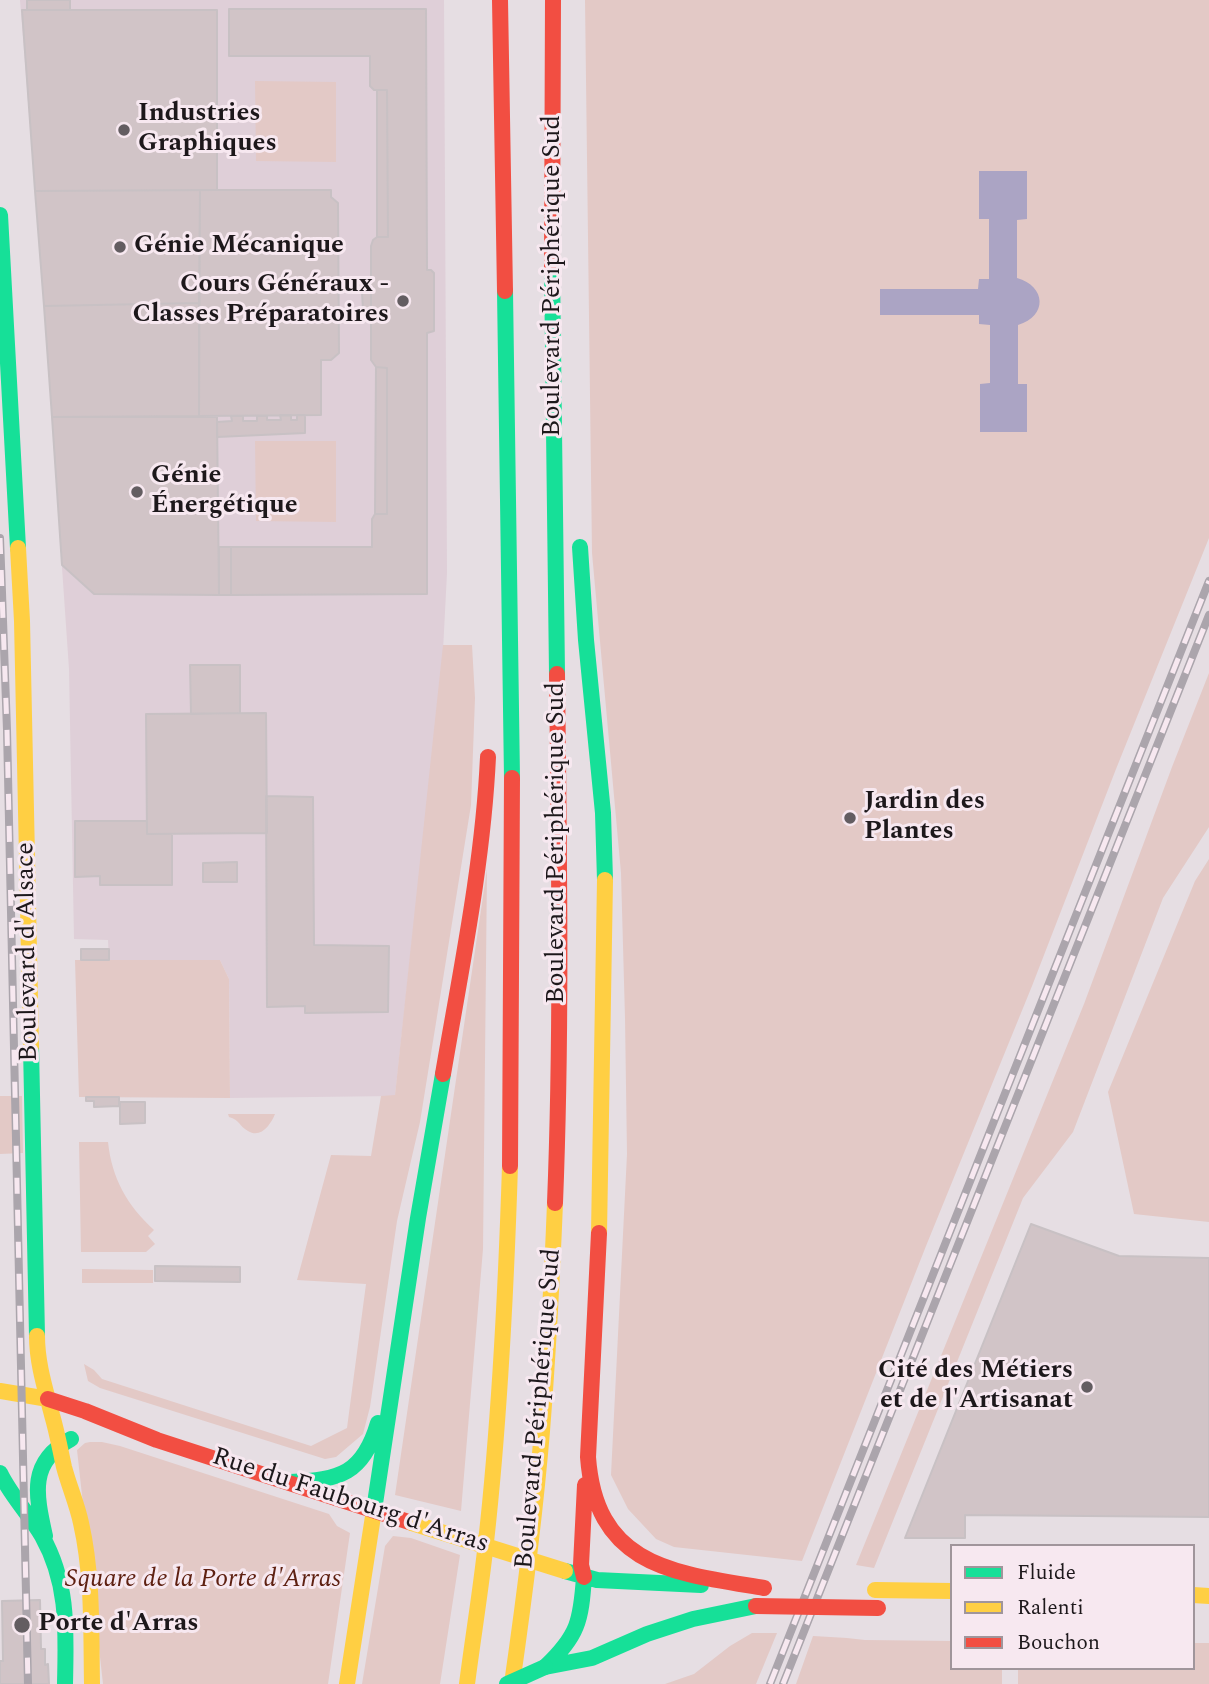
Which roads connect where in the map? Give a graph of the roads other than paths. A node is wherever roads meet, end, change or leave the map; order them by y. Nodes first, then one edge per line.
1 (500, 0) edge
2 (553, 0) edge
3 (500, 39) junction
4 (554, 42) junction
5 (487, 128) dead end
6 (0, 215) edge
7 (568, 218) dead end
8 (580, 525) dead end
9 (488, 738) dead end
10 (418, 1218) junction
11 (0, 1391) edge
12 (48, 1399) junction
13 (157, 1440) junction
14 (60, 1444) junction
15 (586, 1450) junction
16 (0, 1474) edge
17 (290, 1482) junction
18 (374, 1510) junction
19 (52, 1559) junction
20 (584, 1577) junction
21 (868, 1590) dead end
22 (950, 1591) edge
23 (885, 1608) dead end
24 (545, 1667) junction
25 (65, 1684) edge
26 (92, 1684) edge
27 (347, 1684) edge
28 (467, 1684) edge
29 (510, 1684) edge

1 - 3 main road, Boulevard Périphérique Sud
2 - 4 main road, Boulevard Périphérique Sud
3 - 5 main road
3 - 28 main road, Boulevard Périphérique Sud
4 - 7 main road
4 - 29 main road, Boulevard Périphérique Sud
6 - 12 main road, Boulevard d'Alsace
8 - 15 main road
9 - 10 main road
10 - 17 main road
10 - 18 main road
11 - 12 main road, Rue du Faubourg d'Arras
12 - 13 main road, Rue du Faubourg d'Arras
12 - 14 main road, Boulevard d'Alsace
13 - 14 main road
13 - 17 main road, Rue du Faubourg d'Arras
14 - 19 main road
14 - 26 main road, Boulevard d'Alsace
15 - 20 main road
15 - 20 main road, Rue du Faubourg d'Arras
16 - 19 main road
17 - 18 main road, Rue du Faubourg d'Arras
18 - 20 main road, Rue du Faubourg d'Arras, bridge
18 - 27 main road
19 - 25 main road
20 - 24 main road
21 - 22 main road
23 - 24 main road, bridge
24 - 29 main road, bridge

